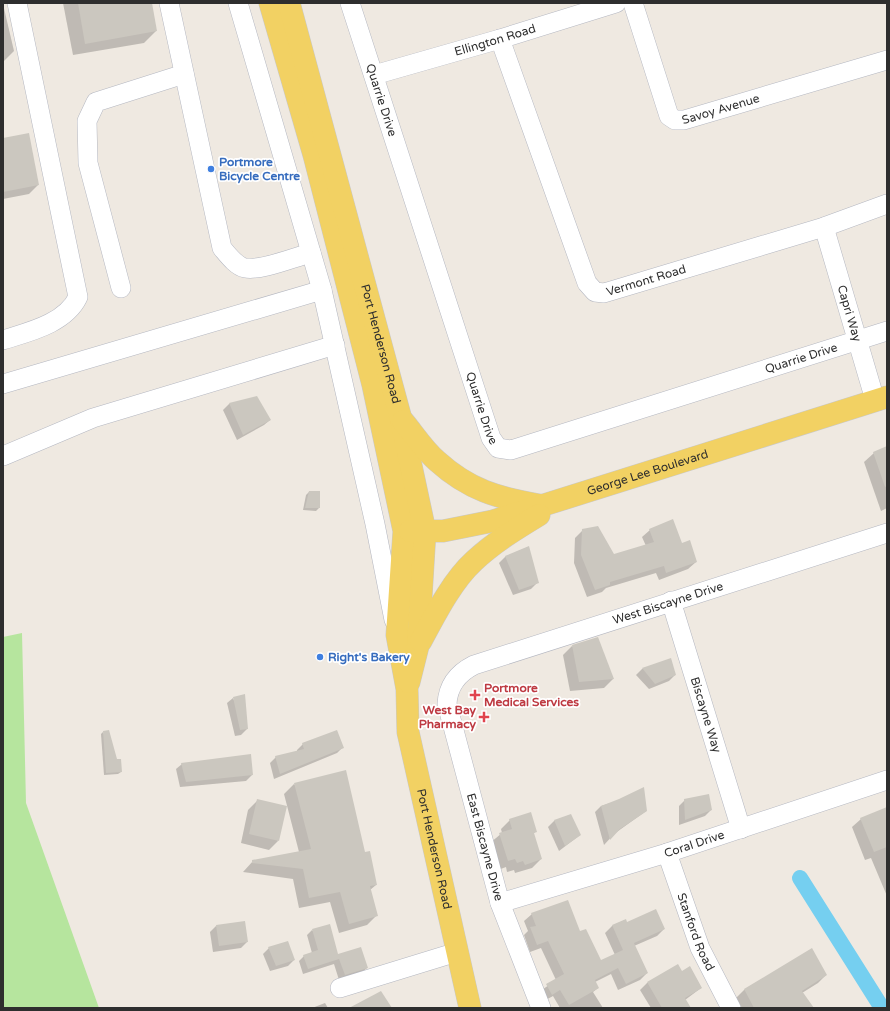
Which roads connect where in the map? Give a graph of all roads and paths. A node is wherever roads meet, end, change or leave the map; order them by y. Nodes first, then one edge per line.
1 (17, 3) edge
2 (168, 3) edge
3 (238, 3) edge
4 (270, 3) edge
5 (289, 3) edge
6 (350, 3) edge
7 (616, 3) edge
8 (634, 3) edge
9 (500, 39) junction
10 (887, 60) edge
11 (184, 74) junction
12 (374, 74) junction
13 (887, 204) edge
14 (824, 227) junction
15 (311, 253) junction
16 (121, 288) dead end
17 (322, 290) junction
18 (887, 331) edge
19 (3, 340) edge
20 (857, 340) junction
21 (334, 345) junction
22 (3, 384) edge
23 (881, 398) edge
24 (401, 419) junction
25 (3, 456) edge
26 (554, 503) junction
27 (375, 524) junction
28 (415, 531) junction
29 (887, 533) edge
30 (671, 601) junction
31 (397, 635) junction
32 (418, 646) junction
33 (454, 682) joint
34 (407, 689) junction
35 (887, 780) edge
36 (741, 829) junction
37 (667, 853) junction
38 (500, 903) junction
39 (457, 952) junction
40 (340, 988) dead end
41 (470, 1008) edge
42 (541, 1008) edge
43 (731, 1008) edge

1 - 19 street
2 - 11 street
3 - 15 street
4 - 28 main road, Port Henderson Road
5 - 24 main road, Port Henderson Road
6 - 12 street, Quarrie Drive
7 - 9 street, Ellington Road
8 - 10 street, Savoy Avenue
9 - 12 street, Ellington Road
9 - 14 street, Vermont Road
11 - 15 street
11 - 16 street
12 - 20 street, Quarrie Drive
13 - 14 street, Vermont Road
14 - 20 street, Capri Way
15 - 17 street
17 - 21 street
17 - 22 street
18 - 20 street, Quarrie Drive
20 - 23 street, Capri Way
21 - 25 street
21 - 27 street
23 - 26 main road, George Lee Boulevard
24 - 26 main road
24 - 28 main road, Port Henderson Road
26 - 28 main road, George Lee Boulevard
26 - 32 main road
27 - 28 street
27 - 31 street
28 - 31 main road, Port Henderson Road
28 - 32 main road, Port Henderson Road
29 - 30 street, West Biscayne Drive
30 - 33 street, West Biscayne Drive
30 - 36 street, Biscayne Way
31 - 34 main road, Port Henderson Road
32 - 34 main road, Port Henderson Road
33 - 38 street, East Biscayne Drive
34 - 39 main road, Port Henderson Road
35 - 36 street, Coral Drive
36 - 37 street, Coral Drive
37 - 38 street, Coral Drive
37 - 43 street, Stanford Road
38 - 42 street, East Biscayne Drive
39 - 40 street
39 - 41 main road, Port Henderson Road

